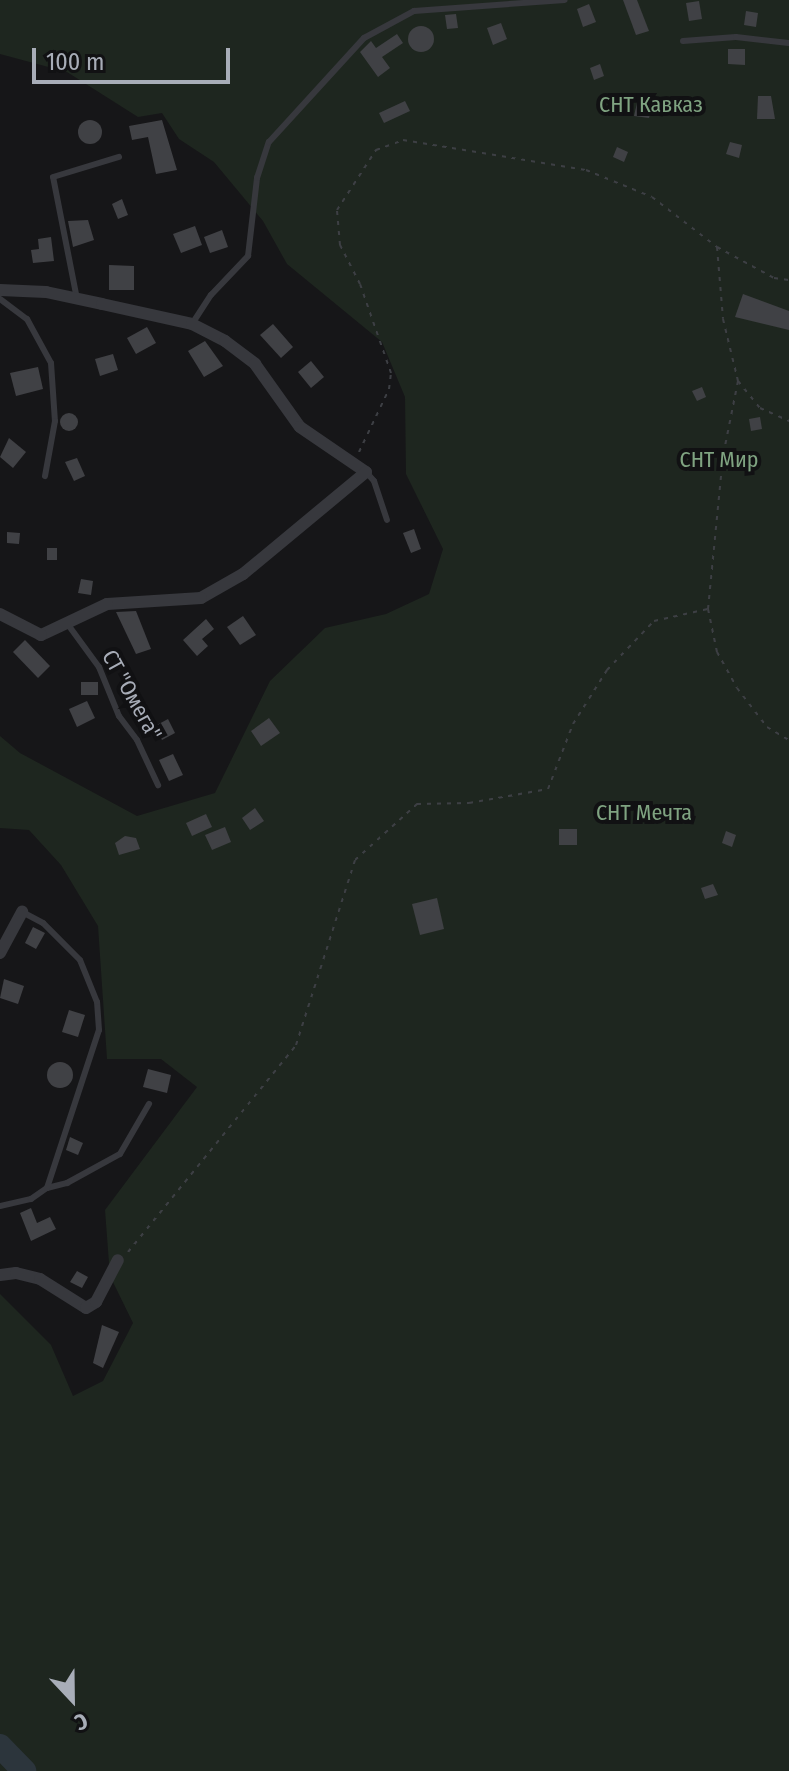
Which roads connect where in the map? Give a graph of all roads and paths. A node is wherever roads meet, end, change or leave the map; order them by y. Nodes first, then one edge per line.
1 (565, 0) edge
2 (683, 41) dead end
3 (789, 43) edge
4 (119, 157) dead end
5 (717, 247) junction
6 (789, 280) edge
7 (0, 290) edge
8 (0, 299) edge
9 (77, 299) junction
10 (192, 324) junction
11 (738, 381) junction
12 (789, 421) edge
13 (353, 463) junction
14 (366, 472) junction
15 (45, 476) dead end
16 (387, 520) dead end
17 (708, 609) junction
18 (0, 614) edge
19 (69, 626) junction
20 (789, 740) edge
21 (158, 785) dead end
22 (22, 912) joint
23 (0, 953) edge
24 (149, 1104) dead end
25 (47, 1188) junction
26 (0, 1206) edge
27 (118, 1260) joint
28 (0, 1275) edge

1 - 10 lane
2 - 3 lane
4 - 9 lane
5 - 6 path
5 - 11 path
5 - 13 path
7 - 9 street
8 - 15 lane
9 - 10 street
10 - 13 street
11 - 12 path
11 - 17 path
13 - 14 street
14 - 16 lane
14 - 19 street
17 - 20 path
17 - 27 path
18 - 19 street
19 - 21 lane, СТ "Омега"
22 - 23 street
22 - 25 lane
24 - 25 lane
25 - 26 lane
27 - 28 street

